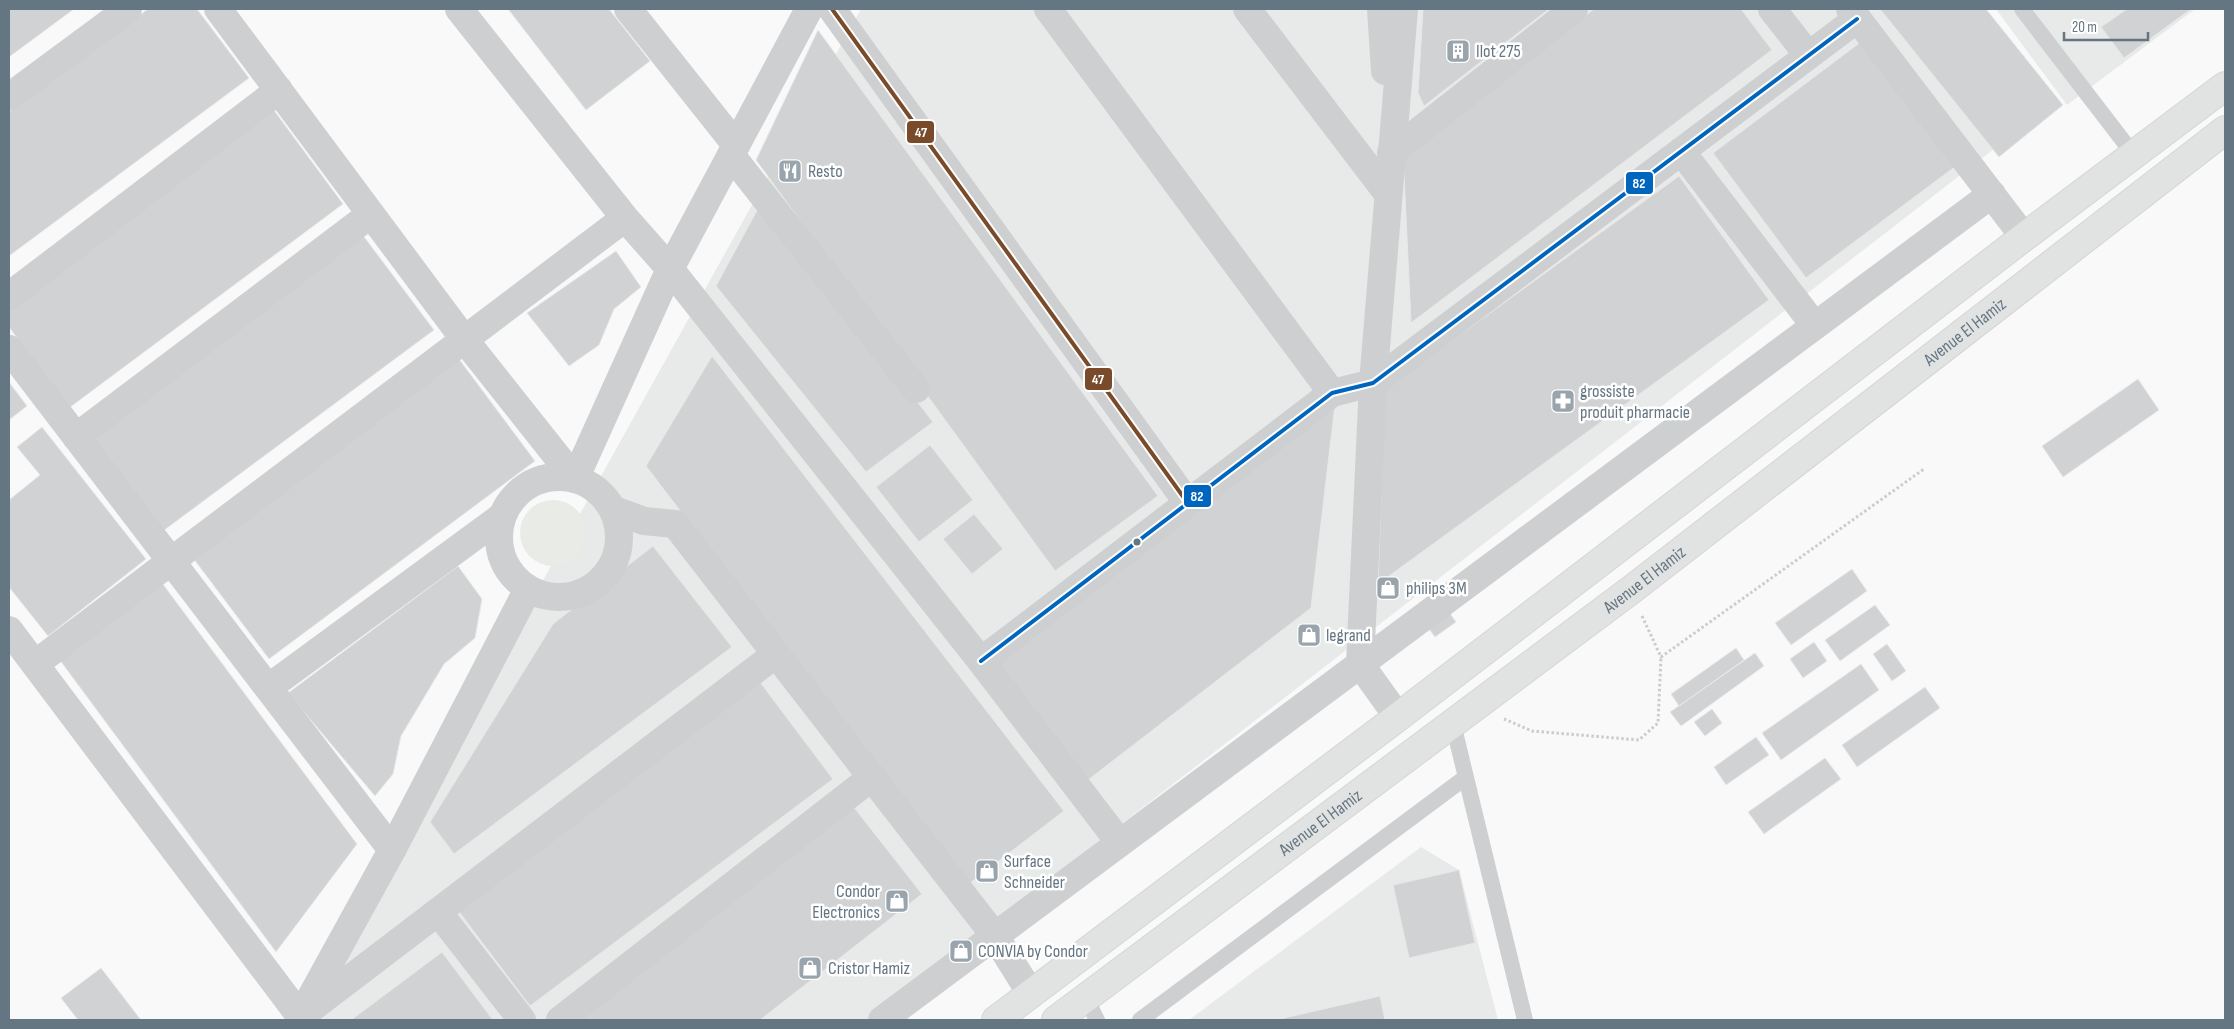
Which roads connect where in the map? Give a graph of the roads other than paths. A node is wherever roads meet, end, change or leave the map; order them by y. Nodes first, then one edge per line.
1 (128, 9) edge
2 (218, 9) edge
3 (458, 9) edge
4 (628, 9) edge
5 (809, 9) edge
6 (832, 9) edge
7 (1048, 9) edge
8 (1248, 9) edge
9 (1381, 9) edge
10 (1404, 9) edge
11 (1574, 9) edge
12 (1772, 9) edge
13 (2022, 9) edge
14 (1854, 14) edge
15 (1808, 55) junction
16 (2225, 86) edge
17 (279, 90) junction
18 (9, 97) edge
19 (2225, 130) edge
20 (733, 150) junction
21 (1681, 151) junction
22 (1391, 153) junction
23 (2134, 155) junction
24 (1388, 194) junction
25 (1992, 194) junction
26 (370, 214) junction
27 (625, 218) junction
28 (2024, 237) junction
29 (670, 269) junction
30 (9, 296) edge
31 (1815, 326) junction
32 (464, 339) junction
33 (9, 349) edge
34 (1373, 383) junction
35 (916, 389) dead end
36 (1332, 393) junction
37 (76, 437) junction
38 (575, 478) junction
39 (1187, 502) junction
40 (614, 510) junction
41 (501, 517) junction
42 (170, 560) junction
43 (528, 589) junction
44 (9, 630) edge
45 (776, 654) junction
46 (982, 660) junction
47 (35, 664) junction
48 (1360, 664) junction
49 (268, 688) junction
50 (1398, 717) junction
51 (1453, 724) junction
52 (872, 777) junction
53 (1466, 777) junction
54 (1120, 843) junction
55 (392, 850) junction
56 (438, 912) junction
57 (995, 936) junction
58 (1031, 994) junction
59 (1091, 1009) edge
60 (301, 1019) edge
61 (522, 1020) edge
62 (560, 1020) edge
63 (882, 1020) edge
64 (996, 1020) edge
65 (1056, 1020) edge
66 (1140, 1020) edge
67 (1525, 1020) edge

1 - 18 street
2 - 17 street
3 - 27 street
4 - 20 street
5 - 20 street
6 - 39 street
7 - 36 street
8 - 24 street
9 - 22 street
10 - 22 street
11 - 22 street
12 - 15 street
13 - 23 lane
14 - 15 street
14 - 25 street
15 - 21 street
16 - 23 highway
17 - 26 street
17 - 30 street
19 - 51 highway, Avenue El Hamiz
20 - 29 street
20 - 35 street
21 - 31 street
21 - 34 street
22 - 24 street
23 - 28 highway
24 - 34 street
25 - 28 street
25 - 31 street
26 - 32 street
26 - 37 street
27 - 29 street
27 - 32 street
28 - 50 highway
29 - 38 street
29 - 46 street
31 - 48 street
32 - 38 street
32 - 42 street
33 - 37 street
34 - 36 street
34 - 48 street
36 - 39 street
37 - 42 street
38 - 40 street
38 - 41 street
39 - 46 street
40 - 43 street
40 - 45 street
41 - 43 street
41 - 49 street
42 - 47 street
42 - 49 street
43 - 55 street
44 - 47 street
45 - 52 street
45 - 56 street
46 - 54 street
47 - 60 street
48 - 50 street
48 - 54 street
49 - 55 street
50 - 58 highway
51 - 53 lane
51 - 59 highway, Avenue El Hamiz
52 - 57 street
52 - 62 street
53 - 66 lane
53 - 67 lane
54 - 57 street
55 - 60 street
56 - 60 street
56 - 61 street
57 - 58 street
57 - 63 street
58 - 64 highway
59 - 65 highway, Avenue El Hamiz

